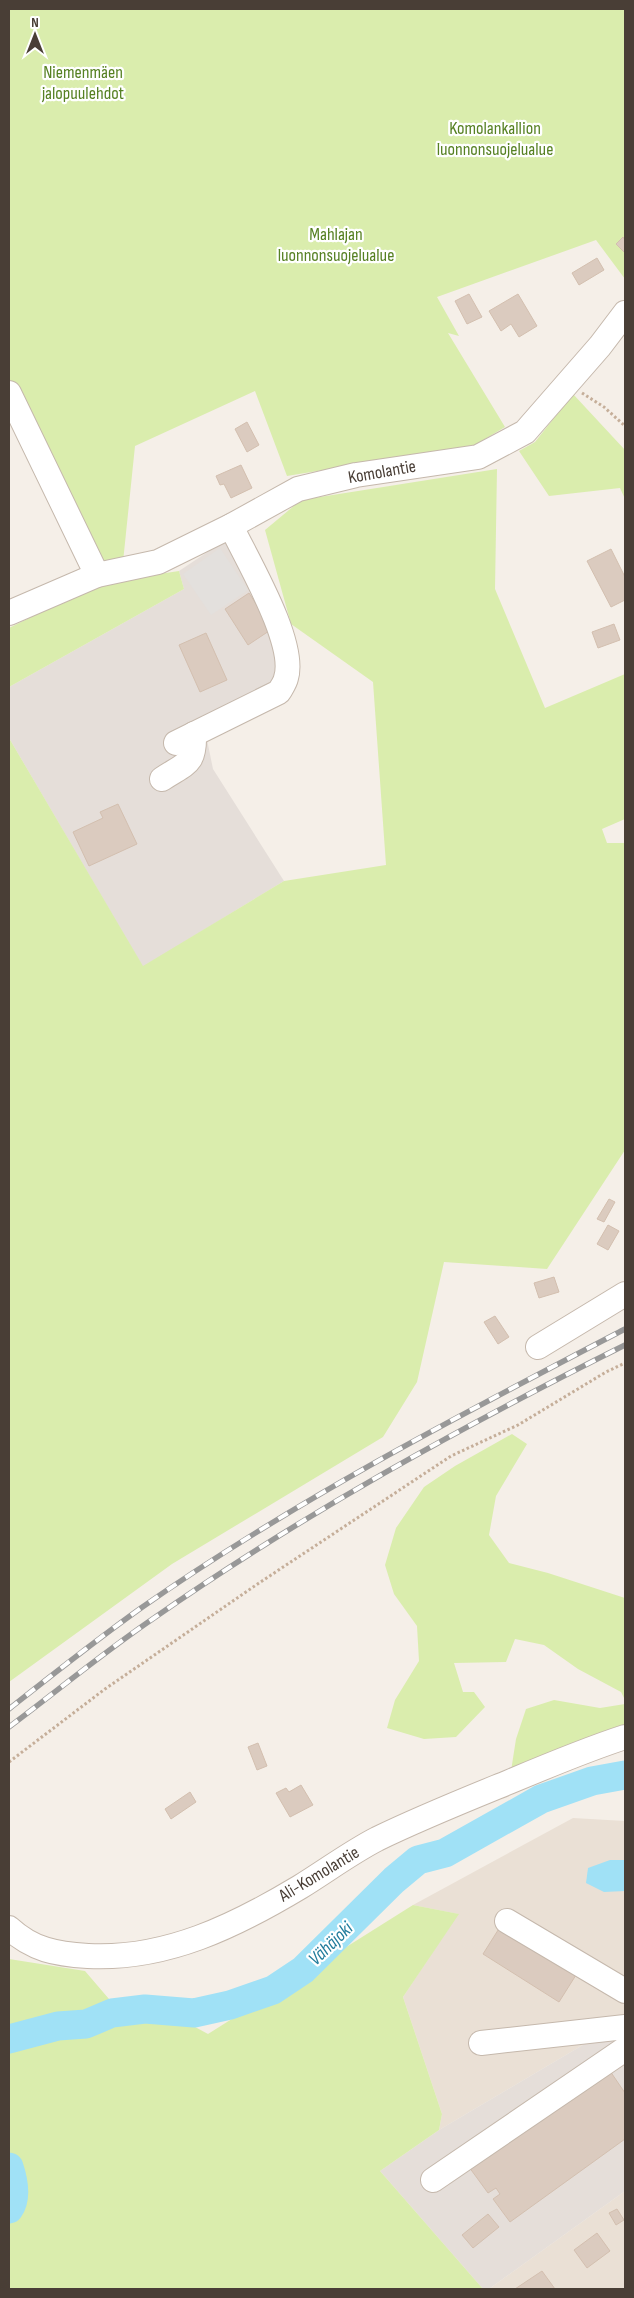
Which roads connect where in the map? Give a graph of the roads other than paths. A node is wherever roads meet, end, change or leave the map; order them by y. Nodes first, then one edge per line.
1 (625, 313) edge
2 (9, 392) edge
3 (231, 526) junction
4 (97, 575) junction
5 (9, 613) edge
6 (162, 779) dead end
7 (625, 1294) edge
8 (538, 1347) dead end
9 (625, 1737) edge
10 (507, 1921) dead end
11 (9, 1928) edge
12 (625, 1991) edge
13 (625, 2027) edge
14 (481, 2043) dead end
15 (625, 2049) edge
16 (433, 2180) dead end

1 - 3 street, Komolantie
2 - 4 street
3 - 4 street, Komolantie
3 - 6 street
4 - 5 street, Komolantie
7 - 8 street
9 - 11 street, Ali-Komolantie
10 - 12 street
13 - 14 street
15 - 16 street

